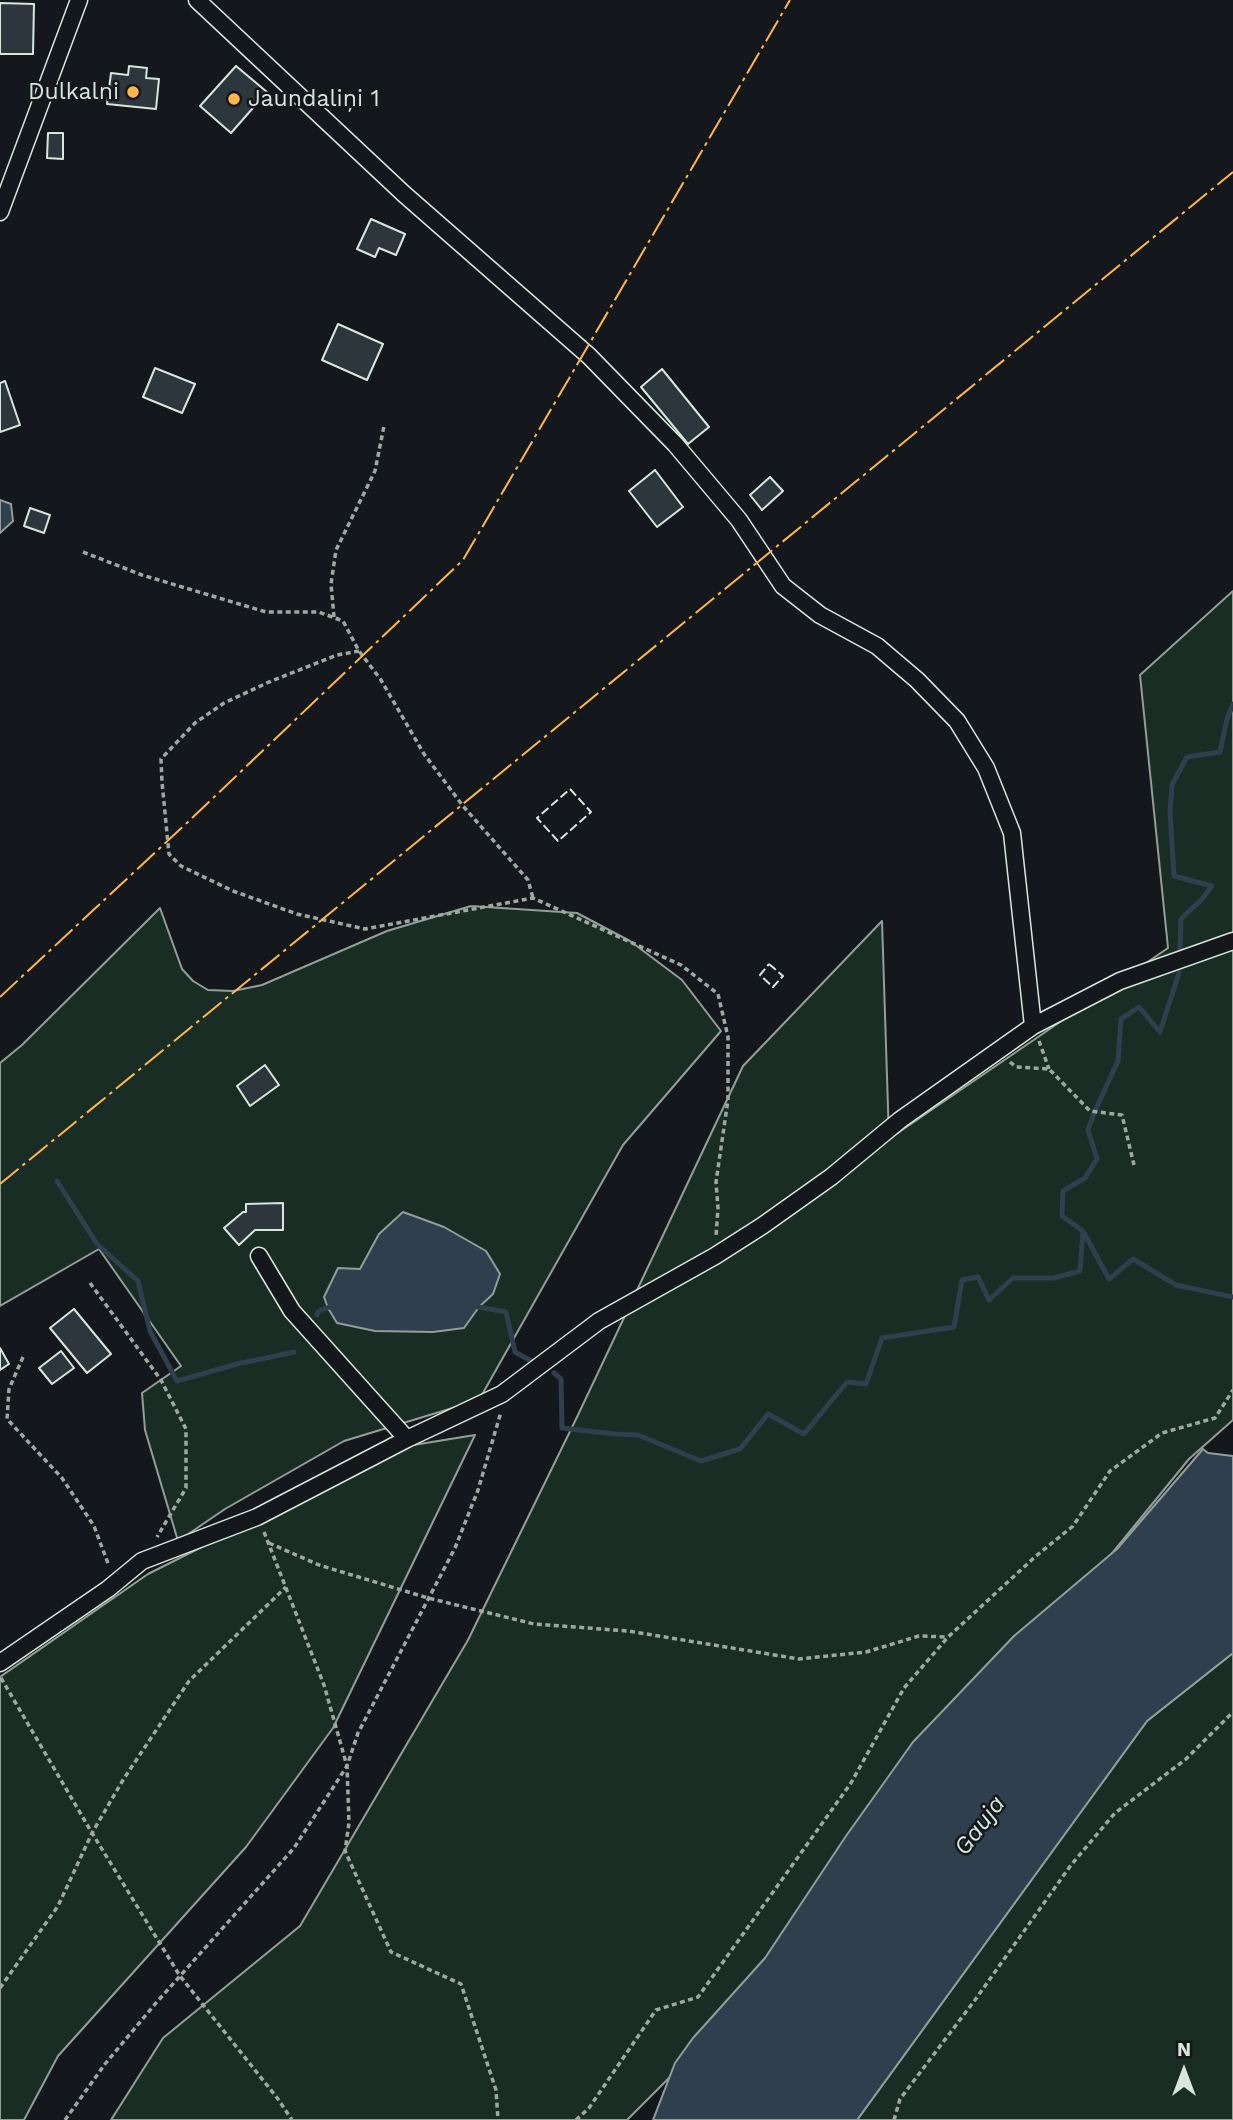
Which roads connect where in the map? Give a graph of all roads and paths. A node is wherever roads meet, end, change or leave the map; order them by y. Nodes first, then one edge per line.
1 (79, 0) edge
2 (197, 0) edge
3 (0, 212) edge
4 (384, 426) dead end
5 (83, 552) dead end
6 (334, 618) junction
7 (359, 651) junction
8 (533, 898) junction
9 (1233, 941) edge
10 (1033, 1026) junction
11 (997, 1052) junction
12 (1049, 1069) junction
13 (1134, 1165) dead end
14 (259, 1256) dead end
15 (715, 1256) junction
16 (90, 1283) dead end
17 (23, 1357) dead end
18 (1233, 1390) edge
19 (502, 1394) junction
20 (407, 1439) junction
21 (257, 1517) junction
22 (269, 1543) junction
23 (142, 1561) junction
24 (286, 1587) junction
25 (108, 1589) junction
26 (428, 1598) junction
27 (948, 1637) junction
28 (0, 1662) edge
29 (0, 1677) edge
30 (1233, 1712) edge
31 (347, 1766) junction
32 (92, 1833) junction
33 (180, 1976) junction
34 (0, 1988) edge
35 (65, 2120) edge
36 (292, 2120) edge
37 (498, 2120) edge
38 (576, 2120) edge
39 (894, 2120) edge

1 - 3 street
2 - 10 street
4 - 6 path
5 - 6 path
6 - 7 path
7 - 8 path
7 - 8 path
8 - 15 path
9 - 10 street
10 - 11 street
10 - 12 path
11 - 12 path
11 - 15 street
12 - 13 path
14 - 20 street
15 - 19 street
16 - 23 path
17 - 25 path
18 - 27 path
19 - 20 street
19 - 26 path
20 - 21 street
21 - 22 path
21 - 23 street
22 - 24 path
22 - 26 path
23 - 25 street
24 - 31 path
24 - 32 path
25 - 28 street
26 - 27 path
26 - 31 path
27 - 38 path
29 - 32 path
30 - 39 path
31 - 33 path
31 - 37 path
32 - 33 path
32 - 34 path
33 - 35 path
33 - 36 path

